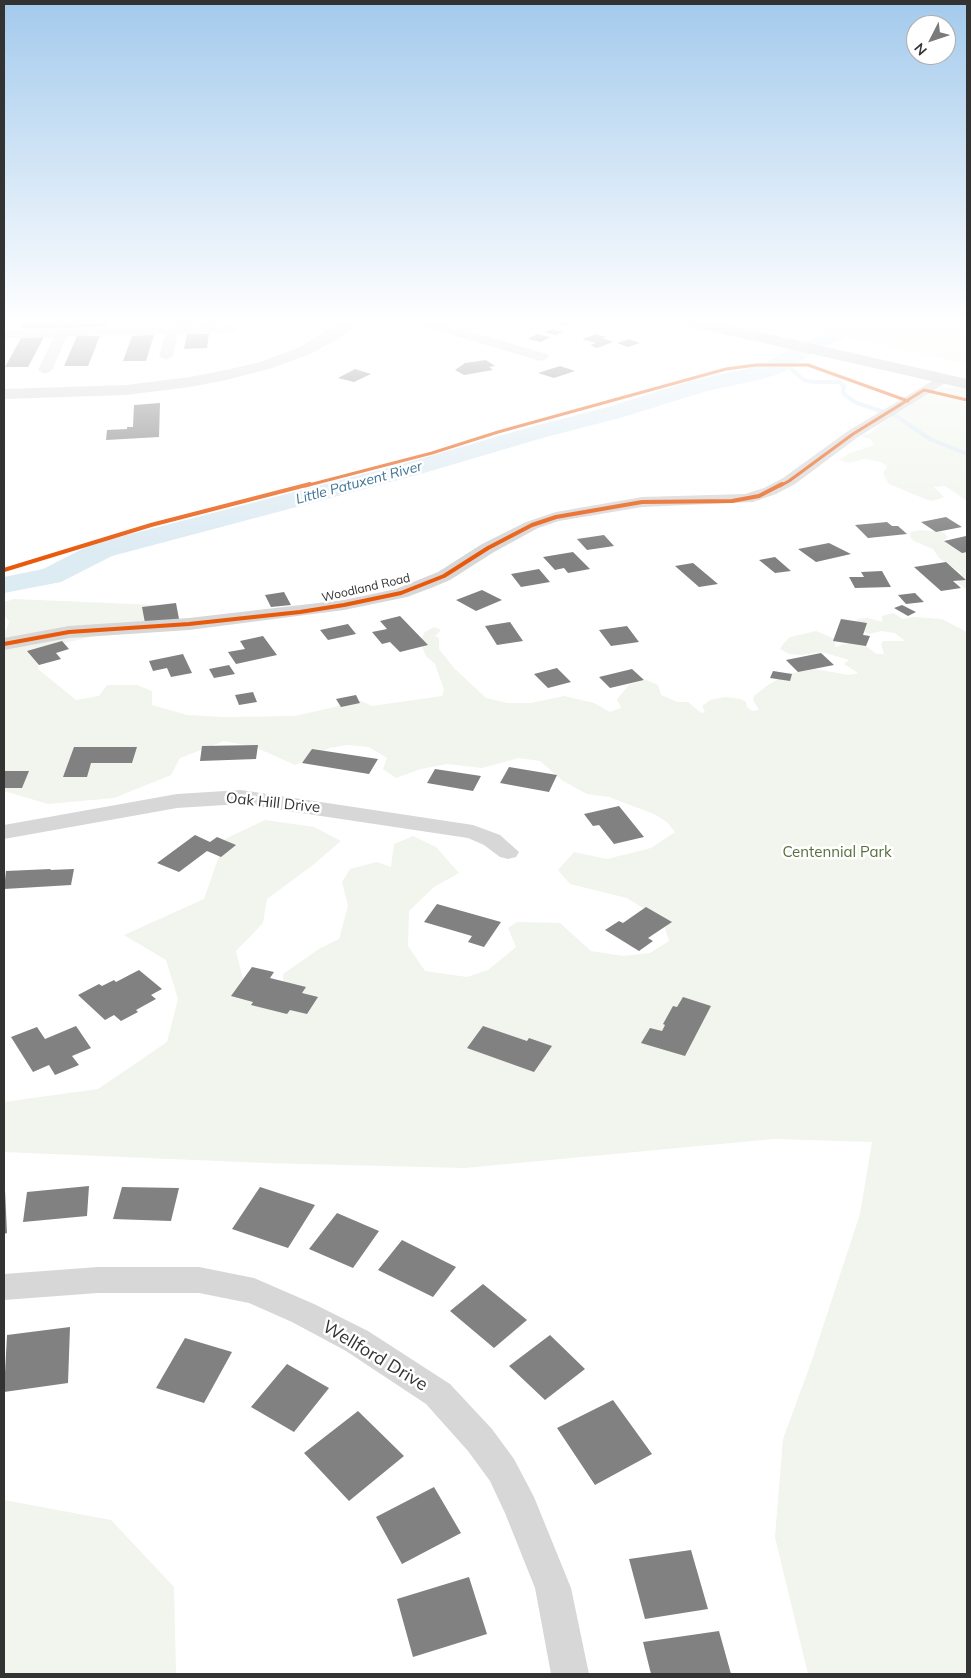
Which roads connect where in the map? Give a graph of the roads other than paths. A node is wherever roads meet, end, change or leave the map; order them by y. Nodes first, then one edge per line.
1 (910, 398) edge
2 (4, 644) edge
3 (4, 832) edge
4 (508, 852) dead end
5 (4, 1287) edge
6 (570, 1674) edge

1 - 2 street, Woodland Road
3 - 4 street, Oak Hill Drive
5 - 6 street, Wellford Drive

